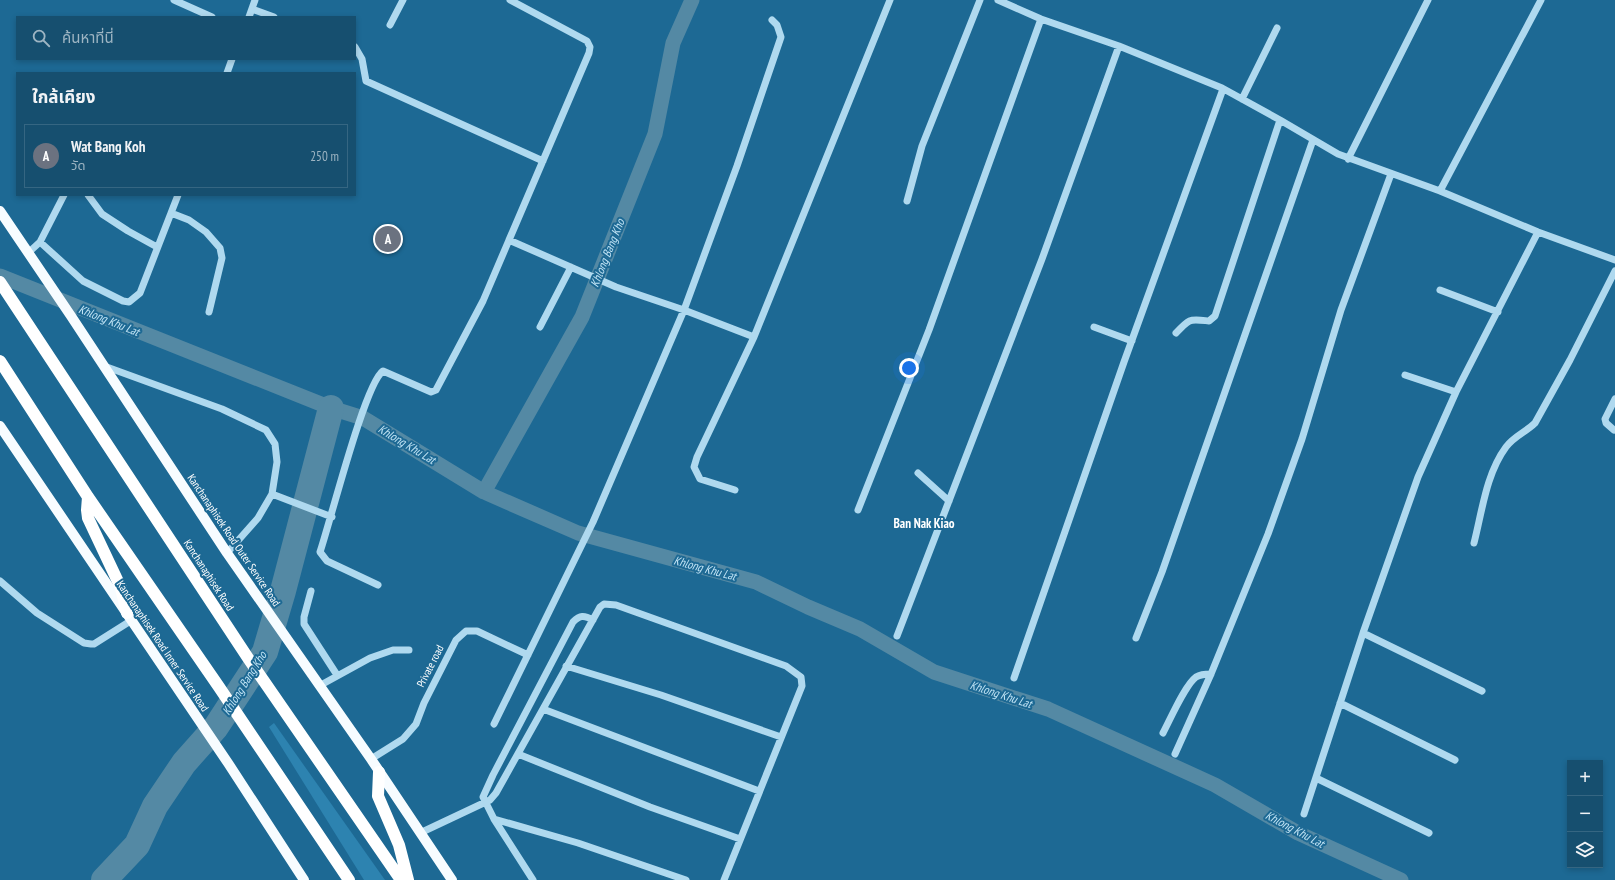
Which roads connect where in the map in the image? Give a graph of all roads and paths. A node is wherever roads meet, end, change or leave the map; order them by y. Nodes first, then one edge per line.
1 (174, 0) edge
2 (255, 0) edge
3 (403, 0) edge
4 (510, 0) edge
5 (890, 0) edge
6 (980, 0) edge
7 (998, 0) edge
8 (1428, 0) edge
9 (1541, 0) edge
10 (252, 9) junction
11 (210, 16) edge
12 (249, 16) edge
13 (271, 16) edge
14 (1041, 19) junction
15 (772, 20) dead end
16 (390, 25) dead end
17 (1277, 28) dead end
18 (1119, 46) junction
19 (356, 49) edge
20 (232, 60) edge
21 (227, 72) edge
22 (1223, 89) junction
23 (1242, 99) junction
24 (1280, 120) junction
25 (1313, 140) junction
26 (1348, 158) junction
27 (543, 161) junction
28 (1391, 174) junction
29 (1440, 191) junction
30 (63, 196) edge
31 (89, 196) edge
32 (178, 196) edge
33 (907, 201) dead end
34 (0, 211) edge
35 (171, 213) junction
36 (1538, 232) junction
37 (509, 240) junction
38 (40, 242) junction
39 (157, 246) junction
40 (28, 253) junction
41 (1615, 260) edge
42 (571, 267) junction
43 (1615, 271) edge
44 (0, 282) edge
45 (1440, 290) dead end
46 (684, 310) junction
47 (210, 312) dead end
48 (1498, 312) junction
49 (540, 327) dead end
50 (1094, 327) dead end
51 (1176, 334) dead end
52 (754, 337) junction
53 (1132, 341) junction
54 (0, 361) edge
55 (104, 366) junction
56 (1405, 375) dead end
57 (1456, 392) junction
58 (1615, 399) edge
59 (0, 426) edge
60 (1614, 430) edge
61 (918, 473) dead end
62 (735, 490) dead end
63 (272, 494) junction
64 (88, 498) junction
65 (949, 501) junction
66 (858, 510) dead end
67 (329, 516) junction
68 (1474, 543) dead end
69 (227, 553) junction
70 (0, 581) edge
71 (378, 585) dead end
72 (311, 591) dead end
73 (130, 616) junction
74 (593, 620) junction
75 (1363, 633) junction
76 (897, 636) dead end
77 (1136, 638) dead end
78 (409, 650) dead end
79 (528, 655) junction
80 (566, 666) junction
81 (1211, 674) junction
82 (337, 676) junction
83 (1014, 678) dead end
84 (319, 686) junction
85 (1482, 691) dead end
86 (1340, 703) junction
87 (543, 709) junction
88 (494, 724) dead end
89 (1163, 733) dead end
90 (781, 737) junction
91 (518, 754) junction
92 (1175, 754) dead end
93 (371, 759) junction
94 (1455, 760) dead end
95 (379, 772) junction
96 (1316, 778) junction
97 (759, 791) junction
98 (485, 803) junction
99 (1304, 814) dead end
100 (494, 819) junction
101 (420, 833) junction
102 (1429, 833) dead end
103 (740, 840) junction
104 (304, 880) edge
105 (349, 880) edge
106 (401, 880) edge
107 (408, 880) edge
108 (452, 880) edge
109 (533, 880) edge
110 (686, 880) edge
111 (724, 880) edge

1 - 11 street
2 - 10 street
3 - 16 street
4 - 27 street
5 - 52 street
6 - 33 street
7 - 14 street
8 - 26 street
9 - 29 street
10 - 12 street
10 - 13 street
14 - 18 street
14 - 66 street
15 - 46 street
17 - 23 street
18 - 22 street
18 - 65 street
19 - 27 street
20 - 21 street
22 - 23 street
22 - 53 street
23 - 24 street
24 - 25 street
24 - 51 street
25 - 26 street
25 - 77 street
26 - 28 street
27 - 37 street
28 - 29 street
28 - 81 street
29 - 36 street
30 - 38 street
31 - 39 street
32 - 35 street
34 - 40 main road, Kanchanaphisek Road Outer Service Road
35 - 39 street
35 - 47 street
36 - 41 street
36 - 48 street
37 - 42 street
37 - 67 street
38 - 39 street
38 - 40 street
40 - 55 main road, Kanchanaphisek Road Outer Service Road
42 - 46 street
42 - 49 street
43 - 68 street
44 - 106 highway, Kanchanaphisek Road
45 - 48 street
46 - 52 street
46 - 79 street
48 - 57 street
50 - 53 street
52 - 62 street
53 - 83 street
54 - 64 highway
55 - 63 street
55 - 69 main road, Kanchanaphisek Road Outer Service Road
56 - 57 street
57 - 75 street
58 - 60 street
59 - 73 main road, Kanchanaphisek Road Inner Service Road
61 - 65 street
63 - 67 street
63 - 69 street
64 - 73 highway
64 - 105 highway
65 - 76 street
67 - 71 street
69 - 84 main road, Kanchanaphisek Road Outer Service Road
70 - 73 street
72 - 82 street
73 - 104 main road, Kanchanaphisek Road Inner Service Road
74 - 80 street
74 - 90 street
74 - 98 street
75 - 85 street
75 - 86 street
78 - 82 street
79 - 88 street
79 - 93 street, Private road
80 - 87 street
80 - 90 street
81 - 89 street
81 - 92 street
82 - 84 street
84 - 93 main road, Kanchanaphisek Road Outer Service Road
86 - 94 street
86 - 96 street
87 - 91 street
87 - 97 street
90 - 97 street
91 - 98 street
91 - 103 street
93 - 95 main road, Kanchanaphisek Road Outer Service Road
95 - 101 main road, Kanchanaphisek Road Outer Service Road
95 - 107 highway
96 - 99 street
96 - 102 street
97 - 103 street
98 - 100 street
98 - 101 street
100 - 109 street
100 - 110 street
101 - 108 main road, Kanchanaphisek Road Outer Service Road
103 - 111 street

